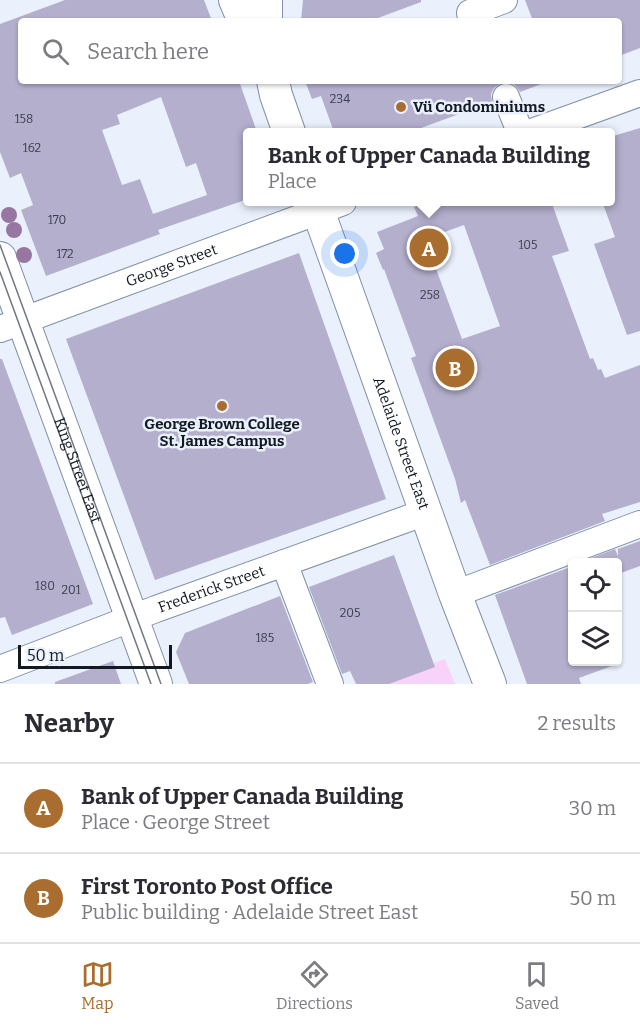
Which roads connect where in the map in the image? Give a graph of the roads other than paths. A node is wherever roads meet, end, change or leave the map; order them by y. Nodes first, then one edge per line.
1 (235, 0) edge
2 (266, 0) edge
3 (504, 0) edge
4 (243, 18) edge
5 (266, 18) edge
6 (467, 18) edge
7 (273, 86) edge
8 (640, 93) edge
9 (506, 97) dead end
10 (288, 128) edge
11 (518, 128) edge
12 (543, 128) edge
13 (322, 206) edge
14 (325, 206) edge
15 (0, 258) edge
16 (11, 325) edge
17 (426, 512) junction
18 (640, 524) edge
19 (284, 563) junction
20 (455, 594) junction
21 (132, 618) junction
22 (0, 669) edge
23 (156, 684) edge
24 (330, 684) edge
25 (490, 684) edge

1 - 4 main road
2 - 5 main road
3 - 6 street
7 - 10 main road
8 - 12 street
9 - 11 street
13 - 16 street, George Street
14 - 17 main road, Adelaide Street East
15 - 16 main road, King Street East
16 - 21 main road, King Street East
17 - 19 street, Frederick Street
17 - 20 main road, Adelaide Street East
18 - 20 street
19 - 21 street, Frederick Street
19 - 24 street
20 - 25 main road, Adelaide Street East
21 - 22 street, Frederick Street
21 - 23 main road, King Street East

